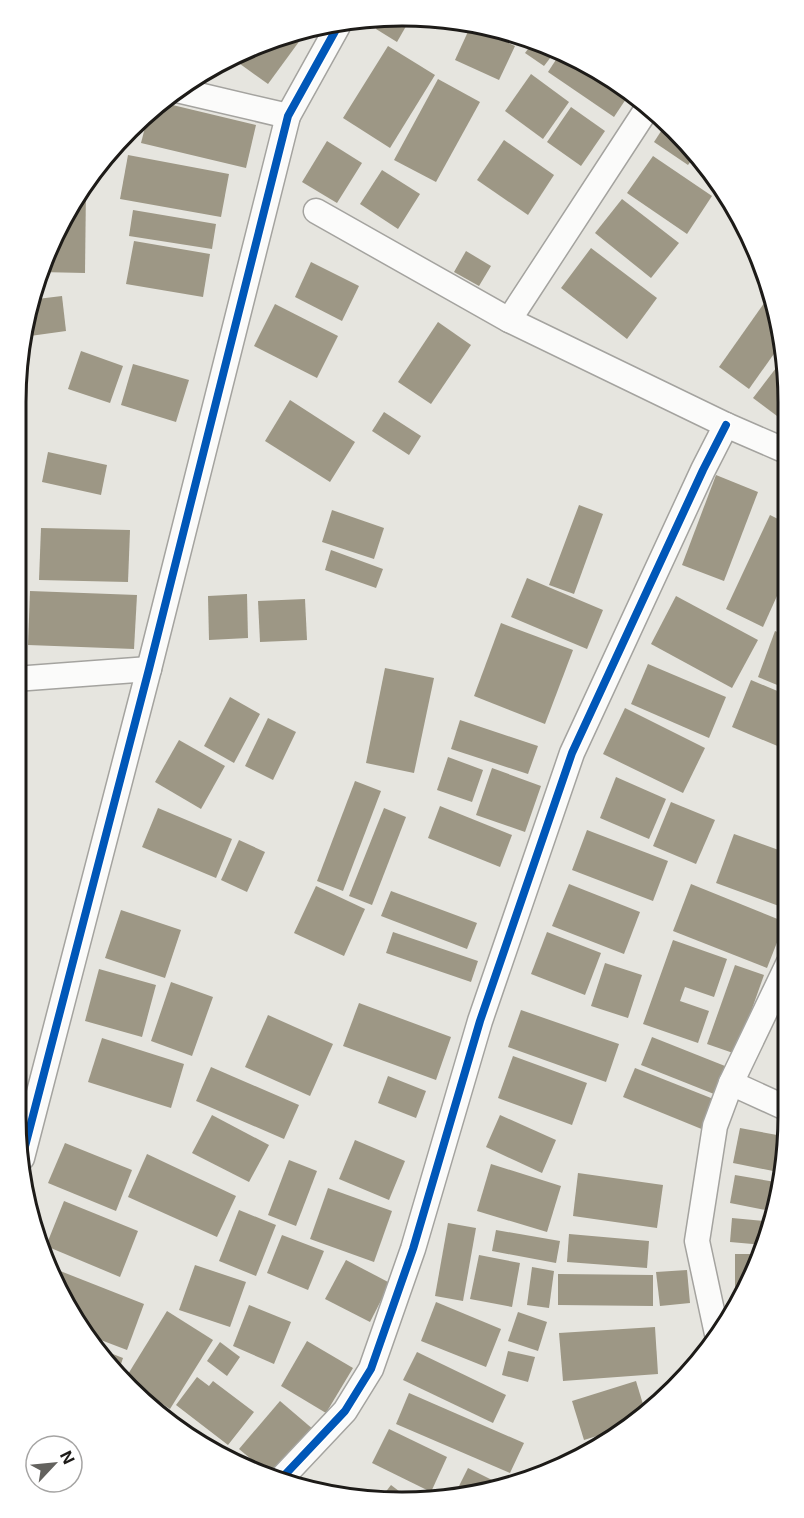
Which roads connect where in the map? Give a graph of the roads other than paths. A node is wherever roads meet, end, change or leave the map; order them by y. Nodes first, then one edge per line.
1 (335, 32) edge
2 (188, 93) edge
3 (644, 114) edge
4 (288, 116) junction
5 (316, 211) dead end
6 (509, 320) junction
7 (726, 424) junction
8 (778, 447) edge
9 (149, 669) junction
10 (26, 678) edge
11 (778, 985) edge
12 (731, 1083) junction
13 (778, 1104) edge
14 (26, 1142) edge
15 (715, 1325) edge
16 (285, 1474) edge

1 - 4 street
2 - 4 street
3 - 6 street
4 - 9 street
5 - 6 street
6 - 7 street
7 - 8 street
7 - 16 street
9 - 10 street
9 - 14 street
11 - 12 street
12 - 13 street
12 - 15 street

